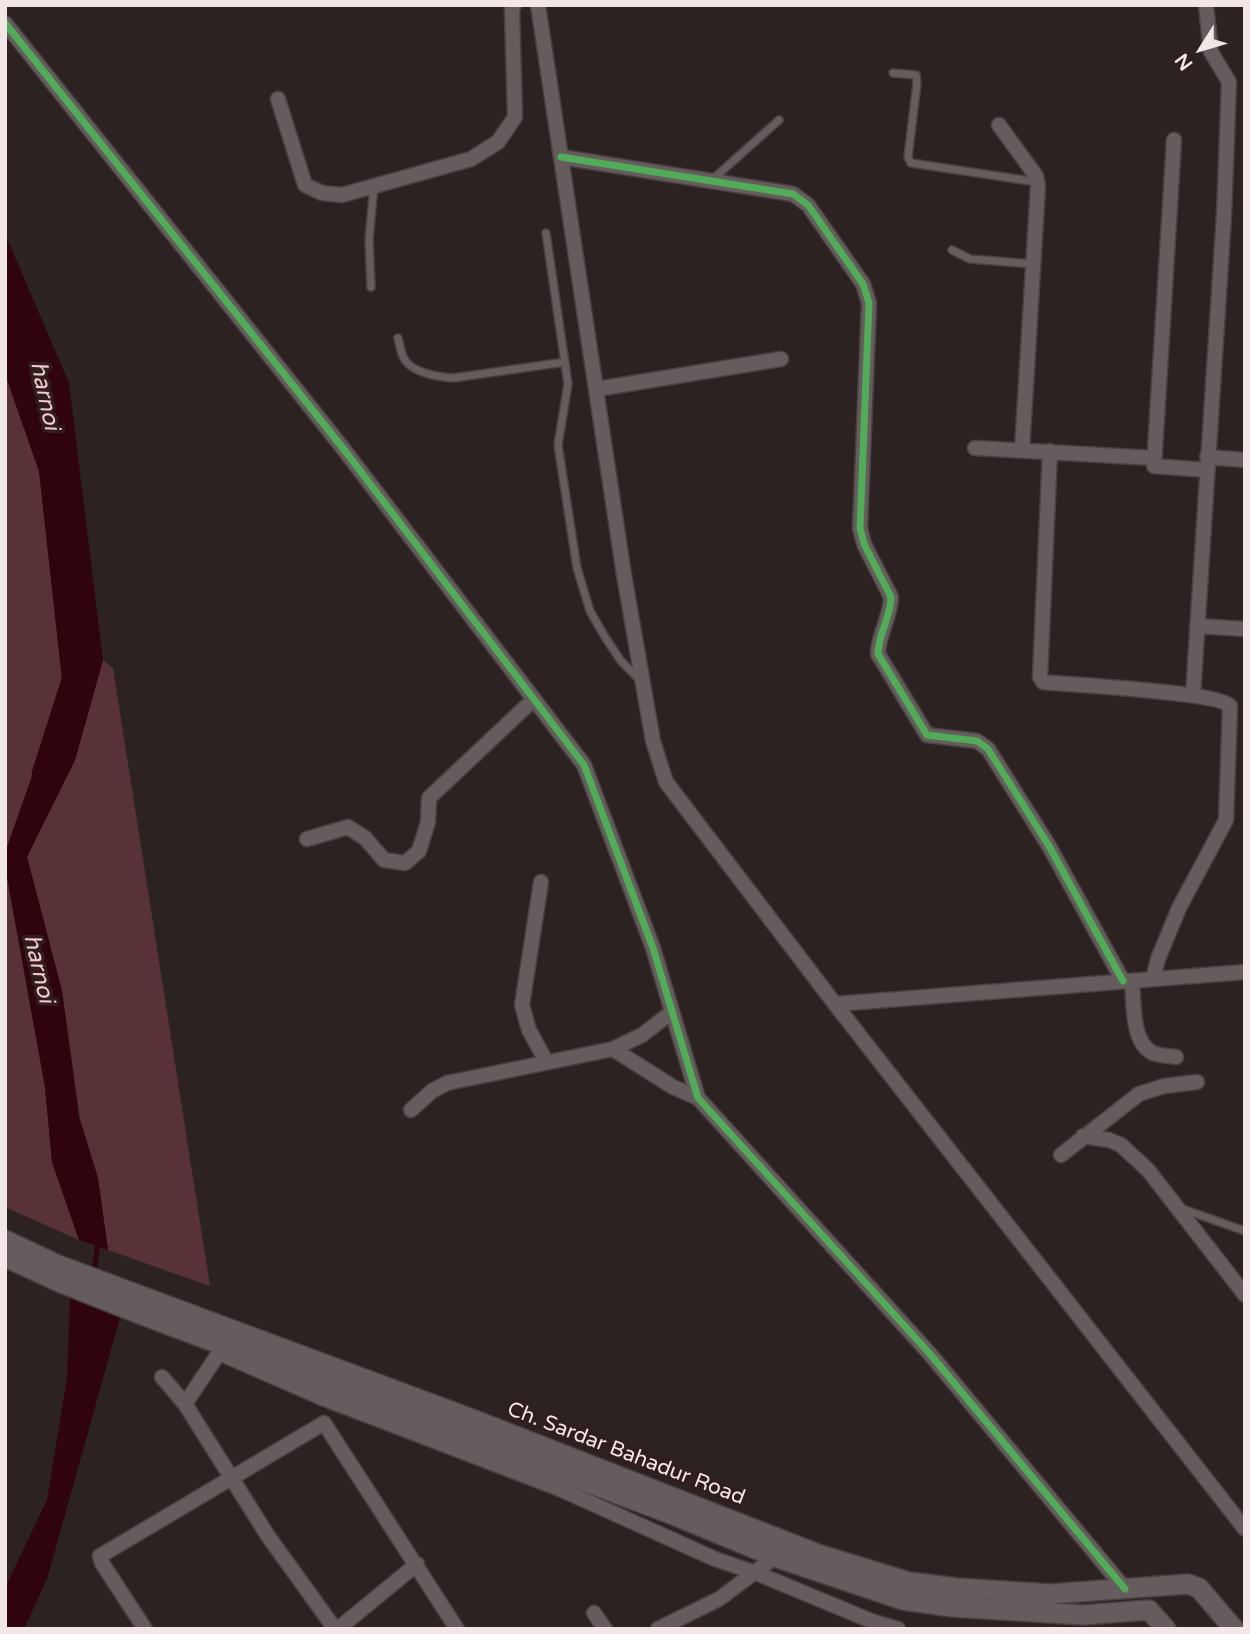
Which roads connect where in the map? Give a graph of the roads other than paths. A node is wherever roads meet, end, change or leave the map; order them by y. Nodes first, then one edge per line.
1 (514, 5) edge
2 (538, 5) edge
3 (1206, 5) edge
4 (5, 23) edge
5 (893, 73) dead end
6 (278, 99) dead end
7 (779, 120) dead end
8 (999, 125) dead end
9 (1174, 140) dead end
10 (561, 156) junction
11 (710, 182) junction
12 (1037, 182) junction
13 (374, 186) junction
14 (546, 233) dead end
15 (952, 250) dead end
16 (1034, 264) junction
17 (371, 287) dead end
18 (398, 338) dead end
19 (781, 359) dead end
20 (565, 362) junction
21 (597, 388) junction
22 (975, 448) dead end
23 (1022, 450) junction
24 (1050, 450) junction
25 (1154, 458) junction
26 (1245, 460) edge
27 (1206, 463) junction
28 (1197, 625) junction
29 (1245, 629) edge
30 (644, 684) junction
31 (1193, 695) junction
32 (534, 699) junction
33 (307, 839) dead end
34 (541, 882) dead end
35 (1245, 972) edge
36 (1153, 979) junction
37 (1128, 981) junction
38 (835, 1004) junction
39 (672, 1012) junction
40 (613, 1049) junction
41 (1176, 1057) dead end
42 (546, 1062) junction
43 (1197, 1082) dead end
44 (698, 1098) junction
45 (411, 1110) dead end
46 (1083, 1136) junction
47 (1060, 1155) dead end
48 (1176, 1206) junction
49 (1245, 1231) edge
50 (5, 1240) edge
51 (5, 1256) edge
52 (59, 1274) junction
53 (1245, 1296) edge
54 (123, 1297) junction
55 (145, 1316) junction
56 (219, 1353) junction
57 (162, 1377) dead end
58 (322, 1398) junction
59 (185, 1404) junction
60 (324, 1423) junction
61 (231, 1477) junction
62 (1245, 1529) edge
63 (775, 1557) junction
64 (417, 1564) junction
65 (756, 1573) junction
66 (1125, 1589) junction
67 (1149, 1610) junction
68 (594, 1613) dead end
69 (870, 1625) edge
70 (145, 1629) edge
71 (336, 1629) edge
72 (457, 1629) edge
73 (605, 1629) edge
74 (658, 1629) edge
75 (898, 1629) edge
76 (1166, 1629) edge
77 (1234, 1629) edge

1 - 13 street
2 - 10 street
3 - 27 street
4 - 32 street
5 - 12 lane
6 - 13 street
7 - 11 lane
8 - 12 street
9 - 25 street
10 - 11 street
10 - 21 street
11 - 37 street
12 - 16 street
13 - 17 lane
14 - 20 lane
15 - 16 lane
16 - 23 street
18 - 20 lane
19 - 21 street
20 - 30 lane
21 - 30 street
22 - 23 street
23 - 24 street
24 - 25 street
24 - 31 street
25 - 27 street
26 - 27 street
27 - 28 street
28 - 29 street
28 - 31 street
30 - 38 street
31 - 36 street
32 - 33 street
32 - 39 street
34 - 42 street
35 - 36 street
36 - 37 street
37 - 38 street
37 - 41 street
38 - 62 street
39 - 40 street
39 - 44 street
40 - 42 street
40 - 44 street
42 - 45 street
43 - 46 street
44 - 66 street
46 - 47 street
46 - 48 street
48 - 49 lane
48 - 53 street
50 - 52 main road, Ch. Sardar Bahadur Road
51 - 52 main road, Ch. Sardar Bahadur Road
52 - 54 main road, Ch. Sardar Bahadur Road
54 - 55 main road, Ch. Sardar Bahadur Road
54 - 66 main road, Ch. Sardar Bahadur Road
55 - 56 street
55 - 63 main road, Ch. Sardar Bahadur Road
56 - 58 street
56 - 59 street
57 - 59 street
58 - 60 street
58 - 65 street
59 - 61 street
60 - 61 street
60 - 64 street
61 - 70 street
61 - 71 street
63 - 65 street
63 - 67 main road, Ch. Sardar Bahadur Road
64 - 71 street
64 - 72 street
65 - 69 street
65 - 74 street
66 - 67 main road
66 - 77 main road, Ch. Sardar Bahadur Road
67 - 76 main road
68 - 73 street
69 - 75 street

